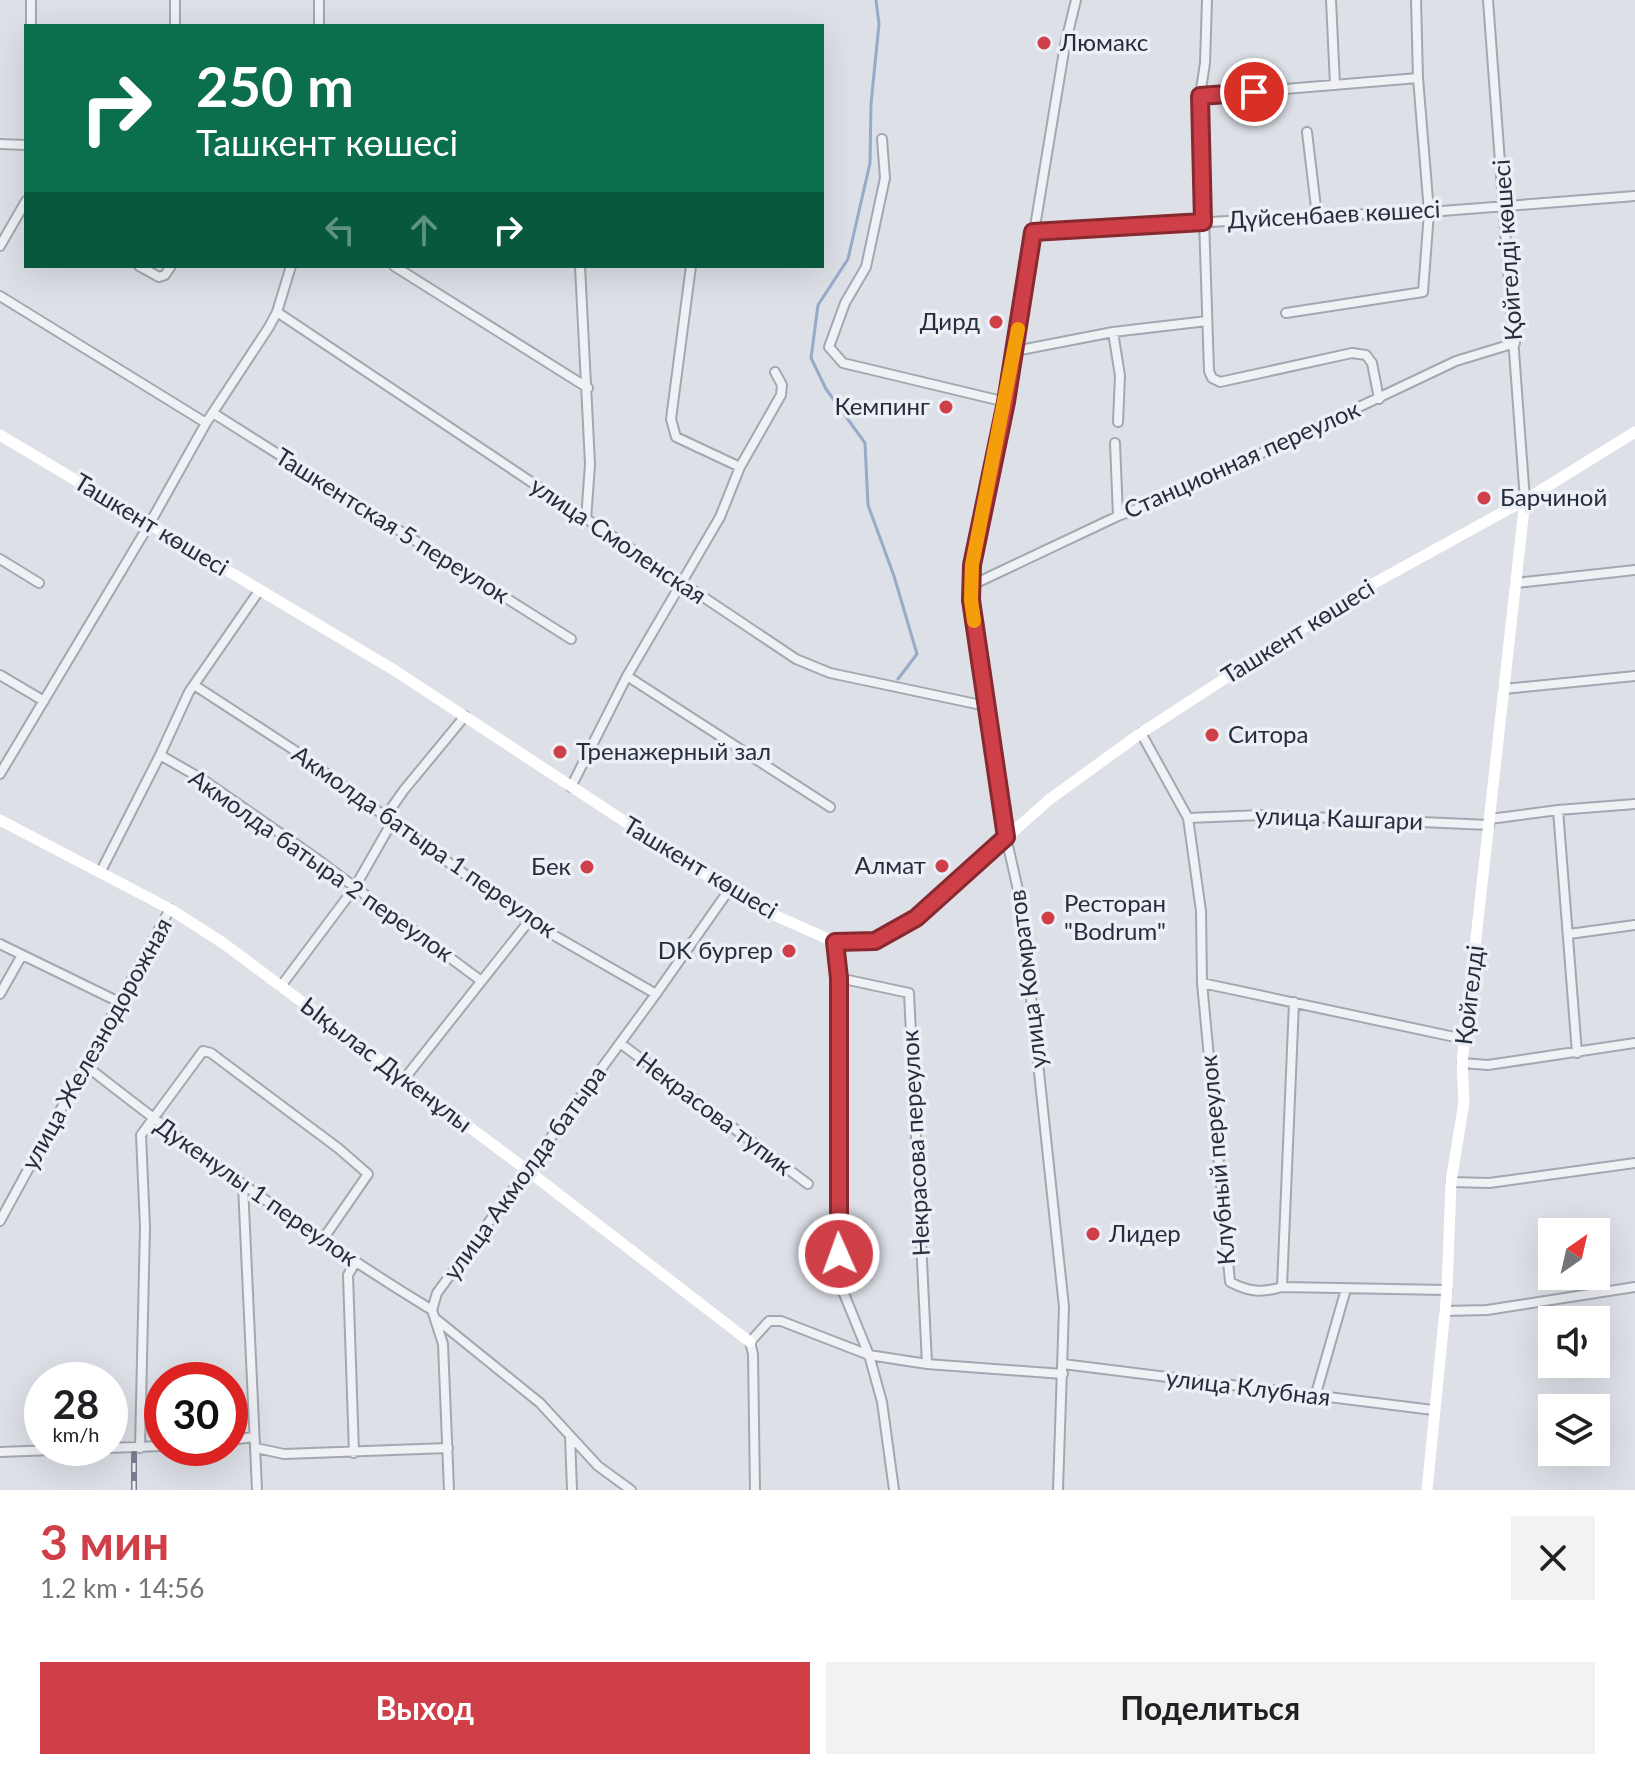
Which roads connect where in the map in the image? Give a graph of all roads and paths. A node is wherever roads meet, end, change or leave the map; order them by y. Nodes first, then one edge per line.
1 (31, 0) edge
2 (175, 0) edge
3 (319, 0) edge
4 (1076, 0) edge
5 (1207, 0) edge
6 (1331, 0) edge
7 (1416, 0) edge
8 (1488, 0) edge
9 (31, 24) edge
10 (175, 24) edge
11 (319, 24) edge
12 (1418, 78) junction
13 (1335, 85) junction
14 (1200, 96) junction
15 (1307, 132) dead end
16 (882, 139) dead end
17 (0, 144) edge
18 (24, 145) edge
19 (1635, 196) edge
20 (24, 205) edge
21 (1504, 205) junction
22 (1429, 212) junction
23 (1317, 216) junction
24 (1203, 222) junction
25 (1033, 232) junction
26 (0, 246) edge
27 (143, 268) edge
28 (170, 268) edge
29 (290, 268) edge
30 (397, 268) edge
31 (580, 268) edge
32 (691, 268) edge
33 (0, 296) edge
34 (277, 312) junction
35 (1286, 313) dead end
36 (1207, 321) junction
37 (1113, 332) junction
38 (1515, 343) junction
39 (1015, 351) junction
40 (775, 372) dead end
41 (588, 388) junction
42 (1379, 399) junction
43 (1006, 402) junction
44 (213, 413) junction
45 (1118, 422) dead end
46 (206, 423) junction
47 (1635, 432) edge
48 (0, 435) edge
49 (1115, 443) dead end
50 (740, 467) junction
51 (1525, 500) junction
52 (1118, 516) junction
53 (586, 520) junction
54 (150, 523) junction
55 (0, 559) edge
56 (1635, 570) edge
57 (39, 583) dead end
58 (1516, 583) junction
59 (682, 584) junction
60 (972, 585) junction
61 (259, 591) junction
62 (571, 639) dead end
63 (0, 675) edge
64 (627, 676) junction
65 (1635, 676) edge
66 (194, 685) junction
67 (1504, 689) junction
68 (44, 701) junction
69 (986, 706) junction
70 (465, 716) junction
71 (1141, 733) junction
72 (160, 755) junction
73 (0, 774) edge
74 (571, 787) junction
75 (1635, 804) edge
76 (830, 807) dead end
77 (1558, 810) junction
78 (1188, 818) junction
79 (0, 820) edge
80 (388, 820) junction
81 (1490, 822) junction
82 (1006, 837) junction
83 (101, 871) junction
84 (355, 887) junction
85 (729, 890) junction
86 (170, 909) junction
87 (529, 921) junction
88 (1635, 925) edge
89 (1569, 934) junction
90 (835, 942) junction
91 (0, 944) edge
92 (22, 955) junction
93 (839, 978) junction
94 (480, 980) junction
95 (1202, 983) junction
96 (281, 986) junction
97 (0, 994) edge
98 (656, 994) junction
99 (119, 1002) junction
100 (1294, 1002) junction
101 (1464, 1039) junction
102 (620, 1043) junction
103 (1635, 1043) edge
104 (1577, 1053) junction
105 (1462, 1063) junction
106 (85, 1065) junction
107 (405, 1078) junction
108 (152, 1118) junction
109 (1635, 1163) edge
110 (527, 1170) junction
111 (1451, 1182) junction
112 (808, 1184) dead end
113 (243, 1185) junction
114 (0, 1221) edge
115 (321, 1242) junction
116 (355, 1263) junction
117 (1282, 1287) junction
118 (1635, 1287) edge
119 (1346, 1289) junction
120 (1447, 1290) junction
121 (1445, 1311) junction
122 (434, 1314) junction
123 (750, 1342) junction
124 (869, 1355) junction
125 (927, 1364) junction
126 (1063, 1364) junction
127 (1063, 1374) junction
128 (1315, 1397) junction
129 (1433, 1410) junction
130 (570, 1436) junction
131 (254, 1437) junction
132 (248, 1438) edge
133 (140, 1448) junction
134 (144, 1448) edge
135 (256, 1448) junction
136 (448, 1448) junction
137 (0, 1452) edge
138 (354, 1453) junction
139 (894, 1489) edge
140 (257, 1490) edge
141 (449, 1490) edge
142 (572, 1490) edge
143 (631, 1490) edge
144 (755, 1490) edge
145 (1058, 1490) edge
146 (1427, 1490) edge

1 - 9 street
2 - 10 street
3 - 11 street
4 - 25 street, улица Комратов
5 - 14 street
6 - 13 street
7 - 12 street
8 - 21 street, Қойгелді көшесі
12 - 13 street
12 - 22 street
13 - 14 street
14 - 24 street
15 - 23 street
16 - 43 street
17 - 18 street
19 - 21 street, Дүйсенбаев көшесі
20 - 26 street
21 - 22 street, Дүйсенбаев көшесі
21 - 38 street, Қойгелді көшесі
22 - 23 street, Дүйсенбаев көшесі
22 - 35 street
23 - 24 street, Дүйсенбаев көшесі
24 - 25 street, Дүйсенбаев көшесі
24 - 36 street
25 - 39 street, улица Комратов
27 - 28 street
29 - 34 street
30 - 41 street
31 - 41 street
32 - 50 street
33 - 46 street
34 - 44 street
34 - 53 street, улица Смоленская
36 - 37 street
36 - 42 street
37 - 39 street
37 - 45 street
38 - 42 street, Станционная переулок
38 - 51 street, Қойгелді көшесі
39 - 43 street, улица Комратов
40 - 50 street
41 - 53 street
42 - 52 street, Станционная переулок
43 - 60 street, улица Комратов
44 - 46 street
44 - 62 street, Ташкентская 5 переулок
46 - 54 street
47 - 51 main road, Ташкент көшесі
48 - 54 main road, Ташкент көшесі
49 - 52 street
50 - 59 street
51 - 58 main road, Қойгелді
51 - 71 main road, Ташкент көшесі
52 - 60 street, Станционная переулок
53 - 59 street, улица Смоленская
54 - 61 main road, Ташкент көшесі
54 - 68 street
55 - 57 street
56 - 58 street
58 - 67 main road, Қойгелді
59 - 64 street
59 - 69 street, улица Смоленская
60 - 69 street, улица Комратов
61 - 66 street
61 - 70 main road, Ташкент көшесі
63 - 68 street
64 - 74 street
64 - 76 street
65 - 67 street
66 - 72 street
66 - 80 street, Акмолда батыра 1 переулок
67 - 81 main road, Қойгелді
68 - 73 street
69 - 82 street, улица Комратов
70 - 74 main road, Ташкент көшесі
70 - 80 street
71 - 78 street, Клубный переулок
71 - 82 main road, Ташкент көшесі
72 - 83 street
72 - 84 street, Акмолда батыра 2 переулок
74 - 85 main road, Ташкент көшесі
75 - 77 street, улица Кашгари
77 - 81 street, улица Кашгари
77 - 89 street
78 - 81 street, улица Кашгари
78 - 95 street, Клубный переулок
79 - 83 main road, Ықылас Дүкенұлы
80 - 84 street
80 - 87 street, Акмолда батыра 1 переулок
81 - 101 main road, Қойгелді
82 - 90 main road, Ташкент көшесі
82 - 126 street, улица Комратов
83 - 86 main road, Ықылас Дүкенұлы
84 - 94 street, Акмолда батыра 2 переулок
84 - 96 street
85 - 90 main road, Ташкент көшесі
85 - 98 street, улица Акмолда батыра
86 - 96 main road, Ықылас Дүкенұлы
86 - 99 street, улица Железнодорожная
87 - 94 street
87 - 98 street, Акмолда батыра 1 переулок
88 - 89 street
89 - 104 street
90 - 93 street
91 - 92 street
92 - 97 street
92 - 99 street
93 - 124 street
93 - 125 street, Некрасова переулок
94 - 107 street
95 - 100 street
95 - 117 street, Клубный переулок
96 - 107 main road, Ықылас Дүкенұлы
98 - 102 street, улица Акмолда батыра
99 - 106 street, улица Железнодорожная
100 - 101 street
100 - 117 street
101 - 105 main road, Қойгелді
102 - 110 street, улица Акмолда батыра
102 - 112 street, Некрасова тупик
103 - 104 street
104 - 105 street
105 - 111 main road, Қойгелді
106 - 108 street, Дукенулы 1 переулок
106 - 114 street, улица Железнодорожная
107 - 110 main road, Ықылас Дүкенұлы
108 - 113 street, Дукенулы 1 переулок
108 - 115 street
108 - 133 street
109 - 111 street
110 - 122 street, улица Акмолда батыра
110 - 123 main road, Ықылас Дүкенұлы
111 - 120 main road, Қойгелді
113 - 115 street, Дукенулы 1 переулок
113 - 131 street
115 - 116 street, Дукенулы 1 переулок
116 - 122 street, Дукенулы 1 переулок
116 - 138 street
117 - 119 street, Клубный переулок
118 - 121 street
119 - 120 street, Клубный переулок
119 - 128 street
120 - 121 main road, Қойгелді
121 - 129 main road, Қойгелді
122 - 130 street, Дукенулы 1 переулок
122 - 136 street
123 - 124 street
123 - 144 street
124 - 125 street
124 - 139 street
125 - 127 street
126 - 127 street, улица Комратов
126 - 128 street, улица Клубная
127 - 145 street, улица Комратов
128 - 129 street, улица Клубная
129 - 146 main road, Қойгелді
130 - 142 street
130 - 143 street, Дукенулы 1 переулок
131 - 132 street
131 - 135 street
133 - 134 street
133 - 137 street
135 - 138 street
135 - 140 street
136 - 138 street
136 - 141 street

